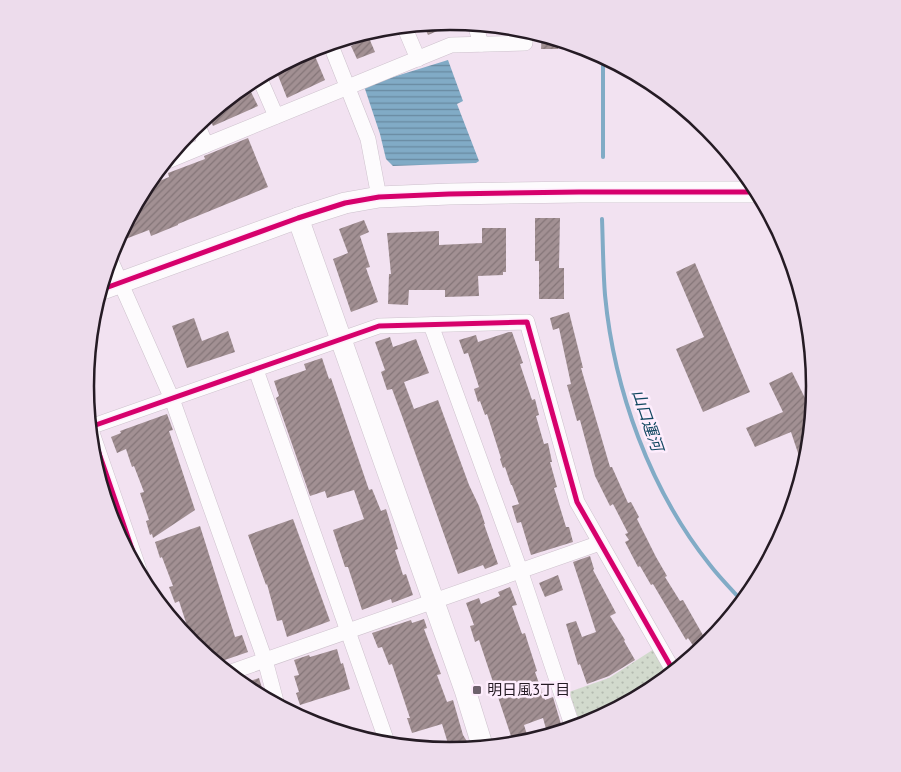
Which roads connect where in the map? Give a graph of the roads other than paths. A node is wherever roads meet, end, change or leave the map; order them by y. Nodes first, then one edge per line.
1 (477, 31) edge
2 (407, 33) edge
3 (525, 38) edge
4 (481, 44) junction
5 (333, 50) edge
6 (418, 59) junction
7 (262, 84) edge
8 (348, 87) junction
9 (276, 116) junction
10 (201, 132) edge
11 (206, 145) junction
12 (178, 156) edge
13 (749, 192) edge
14 (379, 198) junction
15 (298, 218) junction
16 (110, 286) edge
17 (431, 325) junction
18 (342, 340) junction
19 (256, 370) junction
20 (172, 399) junction
21 (97, 425) edge
22 (105, 471) edge
23 (126, 530) edge
24 (600, 543) junction
25 (520, 570) junction
26 (433, 601) junction
27 (349, 631) junction
28 (265, 661) junction
29 (670, 665) edge
30 (237, 670) edge
31 (275, 696) edge
32 (571, 721) edge
33 (385, 736) edge
34 (480, 740) edge

1 - 4 street
2 - 6 street
3 - 4 street
4 - 6 street
5 - 8 street
6 - 8 street
7 - 9 street
8 - 9 street
8 - 14 street
9 - 11 street
10 - 11 street
11 - 12 street
13 - 14 street
14 - 15 street
15 - 16 street
15 - 18 street
16 - 20 street
17 - 18 street
17 - 24 street
17 - 25 street
18 - 19 street
18 - 26 street
19 - 20 street
19 - 27 street
20 - 21 street
20 - 28 street
22 - 23 street
24 - 25 street
24 - 29 street
25 - 26 street
25 - 32 street
26 - 27 street
26 - 34 street
27 - 28 street
27 - 33 street
28 - 30 street
28 - 31 street

